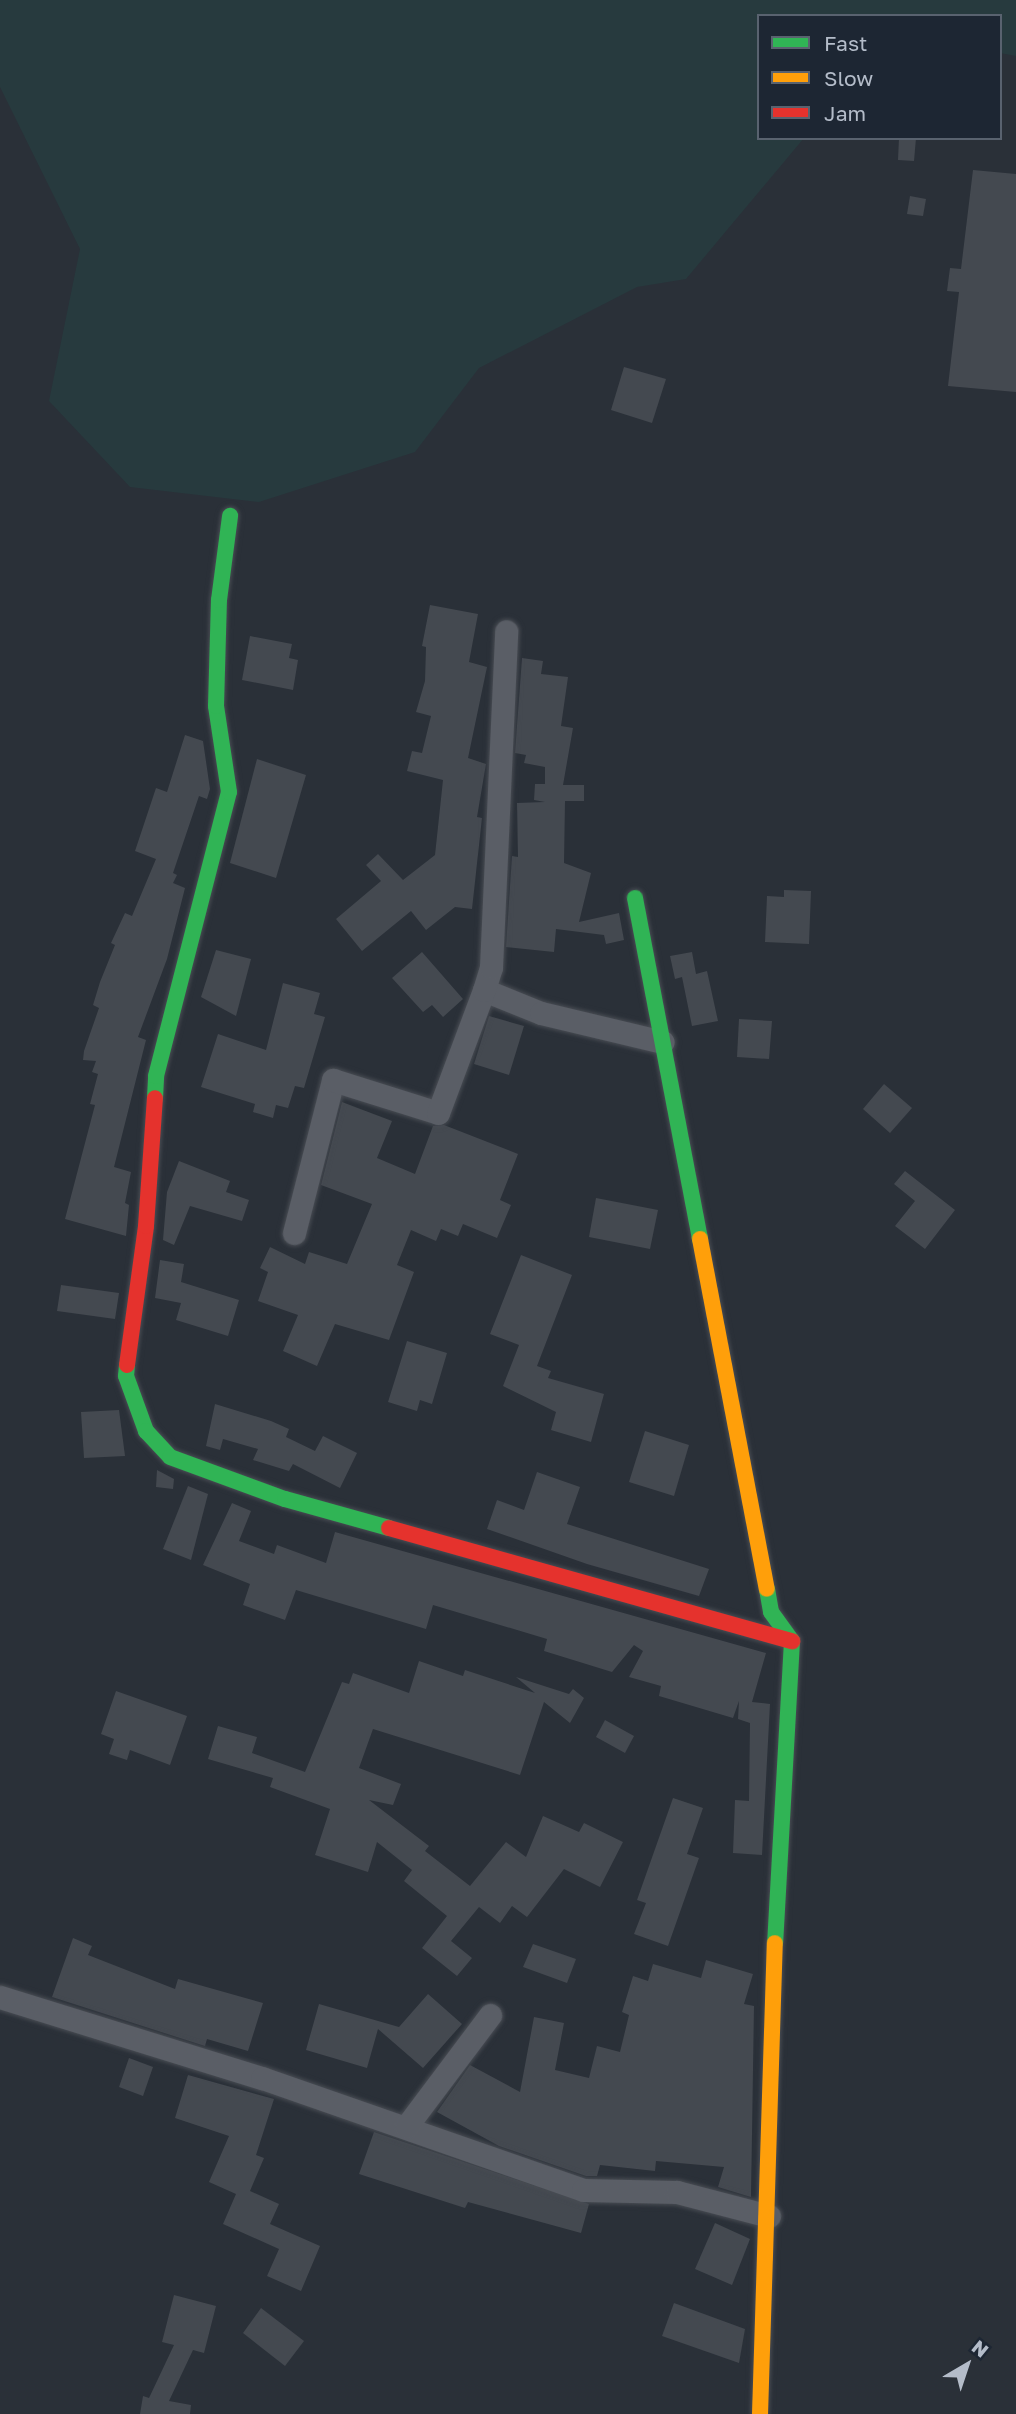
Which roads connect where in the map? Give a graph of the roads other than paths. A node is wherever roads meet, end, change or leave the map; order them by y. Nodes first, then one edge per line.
1 (230, 516) dead end
2 (506, 631) dead end
3 (635, 898) dead end
4 (484, 990) junction
5 (663, 1042) junction
6 (294, 1233) dead end
7 (792, 1641) junction
8 (0, 1997) edge
9 (490, 2015) dead end
10 (406, 2127) junction
11 (769, 2216) junction
12 (760, 2414) edge

1 - 7 street
2 - 4 street
3 - 5 street
4 - 5 street
4 - 6 street
5 - 7 street
7 - 11 street
8 - 10 street
9 - 10 street
10 - 11 street
11 - 12 street

